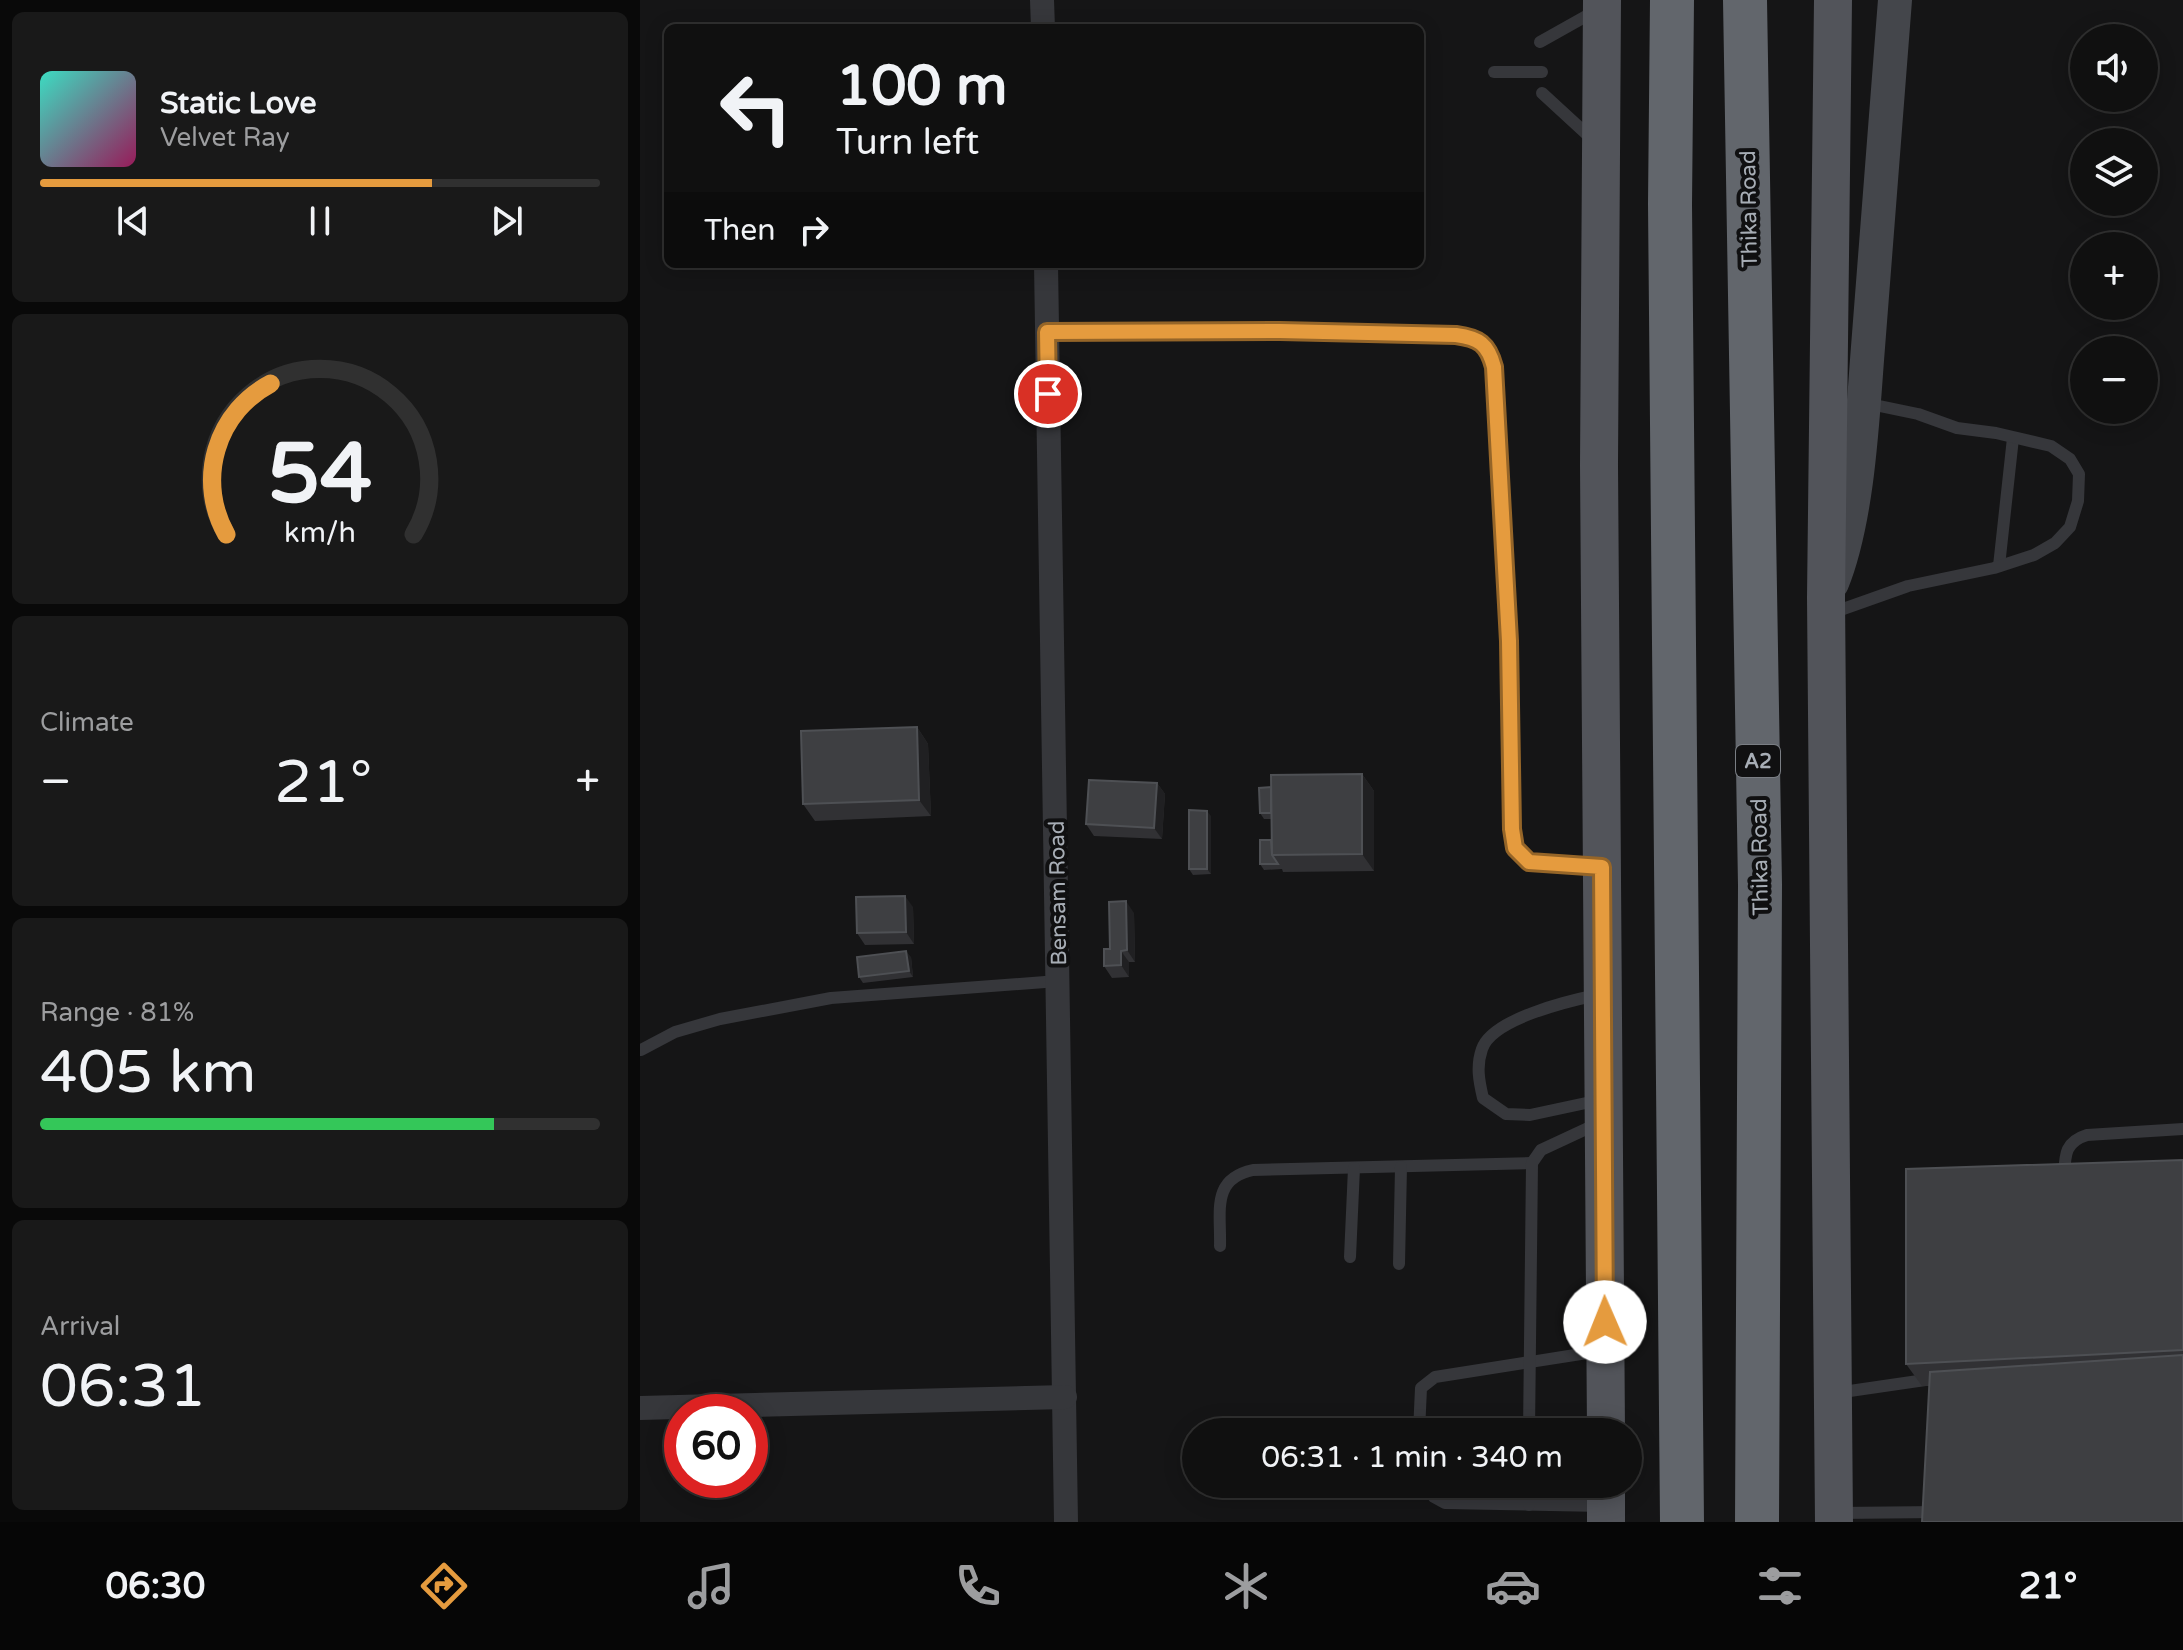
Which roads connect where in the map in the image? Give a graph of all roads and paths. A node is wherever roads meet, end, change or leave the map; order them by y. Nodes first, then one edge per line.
1 (1042, 0) edge
2 (1672, 0) edge
3 (1745, 0) edge
4 (1833, 0) edge
5 (1895, 0) edge
6 (1602, 4) edge
7 (1043, 24) edge
8 (1540, 42) dead end
9 (1494, 72) dead end
10 (1542, 72) dead end
11 (1542, 93) dead end
12 (1600, 146) junction
13 (1046, 268) edge
14 (1047, 332) junction
15 (1864, 403) junction
16 (2013, 438) junction
17 (1999, 566) junction
18 (1826, 606) junction
19 (1602, 867) junction
20 (1058, 981) junction
21 (1603, 994) junction
22 (641, 1050) edge
23 (1604, 1110) junction
24 (2183, 1129) edge
25 (1532, 1163) junction
26 (1401, 1167) junction
27 (1354, 1168) junction
28 (2063, 1198) edge
29 (1220, 1246) dead end
30 (1350, 1257) dead end
31 (1399, 1264) dead end
32 (1605, 1350) junction
33 (1530, 1361) junction
34 (1938, 1378) edge
35 (1833, 1393) junction
36 (1065, 1397) junction
37 (640, 1408) edge
38 (1419, 1418) edge
39 (1529, 1418) edge
40 (1606, 1418) edge
41 (1436, 1498) edge
42 (1529, 1498) edge
43 (1606, 1504) edge
44 (1529, 1505) junction
45 (1955, 1512) edge
46 (1834, 1517) edge
47 (1066, 1522) edge
48 (1682, 1522) edge
49 (1757, 1522) edge

1 - 7 street
2 - 48 highway
3 - 49 highway, Thika Road / A2
4 - 18 main road
5 - 15 street
6 - 8 lane
6 - 12 main road
9 - 10 lane
11 - 12 lane
12 - 19 main road
13 - 14 street, Bensam Road
14 - 19 lane
14 - 20 street, Bensam Road
15 - 16 lane
15 - 18 street
16 - 17 lane
16 - 17 lane
17 - 18 lane
18 - 35 main road
19 - 21 main road
20 - 22 lane
20 - 36 street, Bensam Road
21 - 23 main road
21 - 23 lane
23 - 25 lane
23 - 32 main road
24 - 28 lane
25 - 26 lane
25 - 33 lane
26 - 27 lane
26 - 31 lane
27 - 29 lane
27 - 30 lane
32 - 33 lane
32 - 40 main road
33 - 38 lane
33 - 39 lane
34 - 35 lane
35 - 46 main road
36 - 37 street
36 - 47 street, Bensam Road
41 - 44 lane
42 - 44 lane
43 - 44 lane
45 - 46 lane

